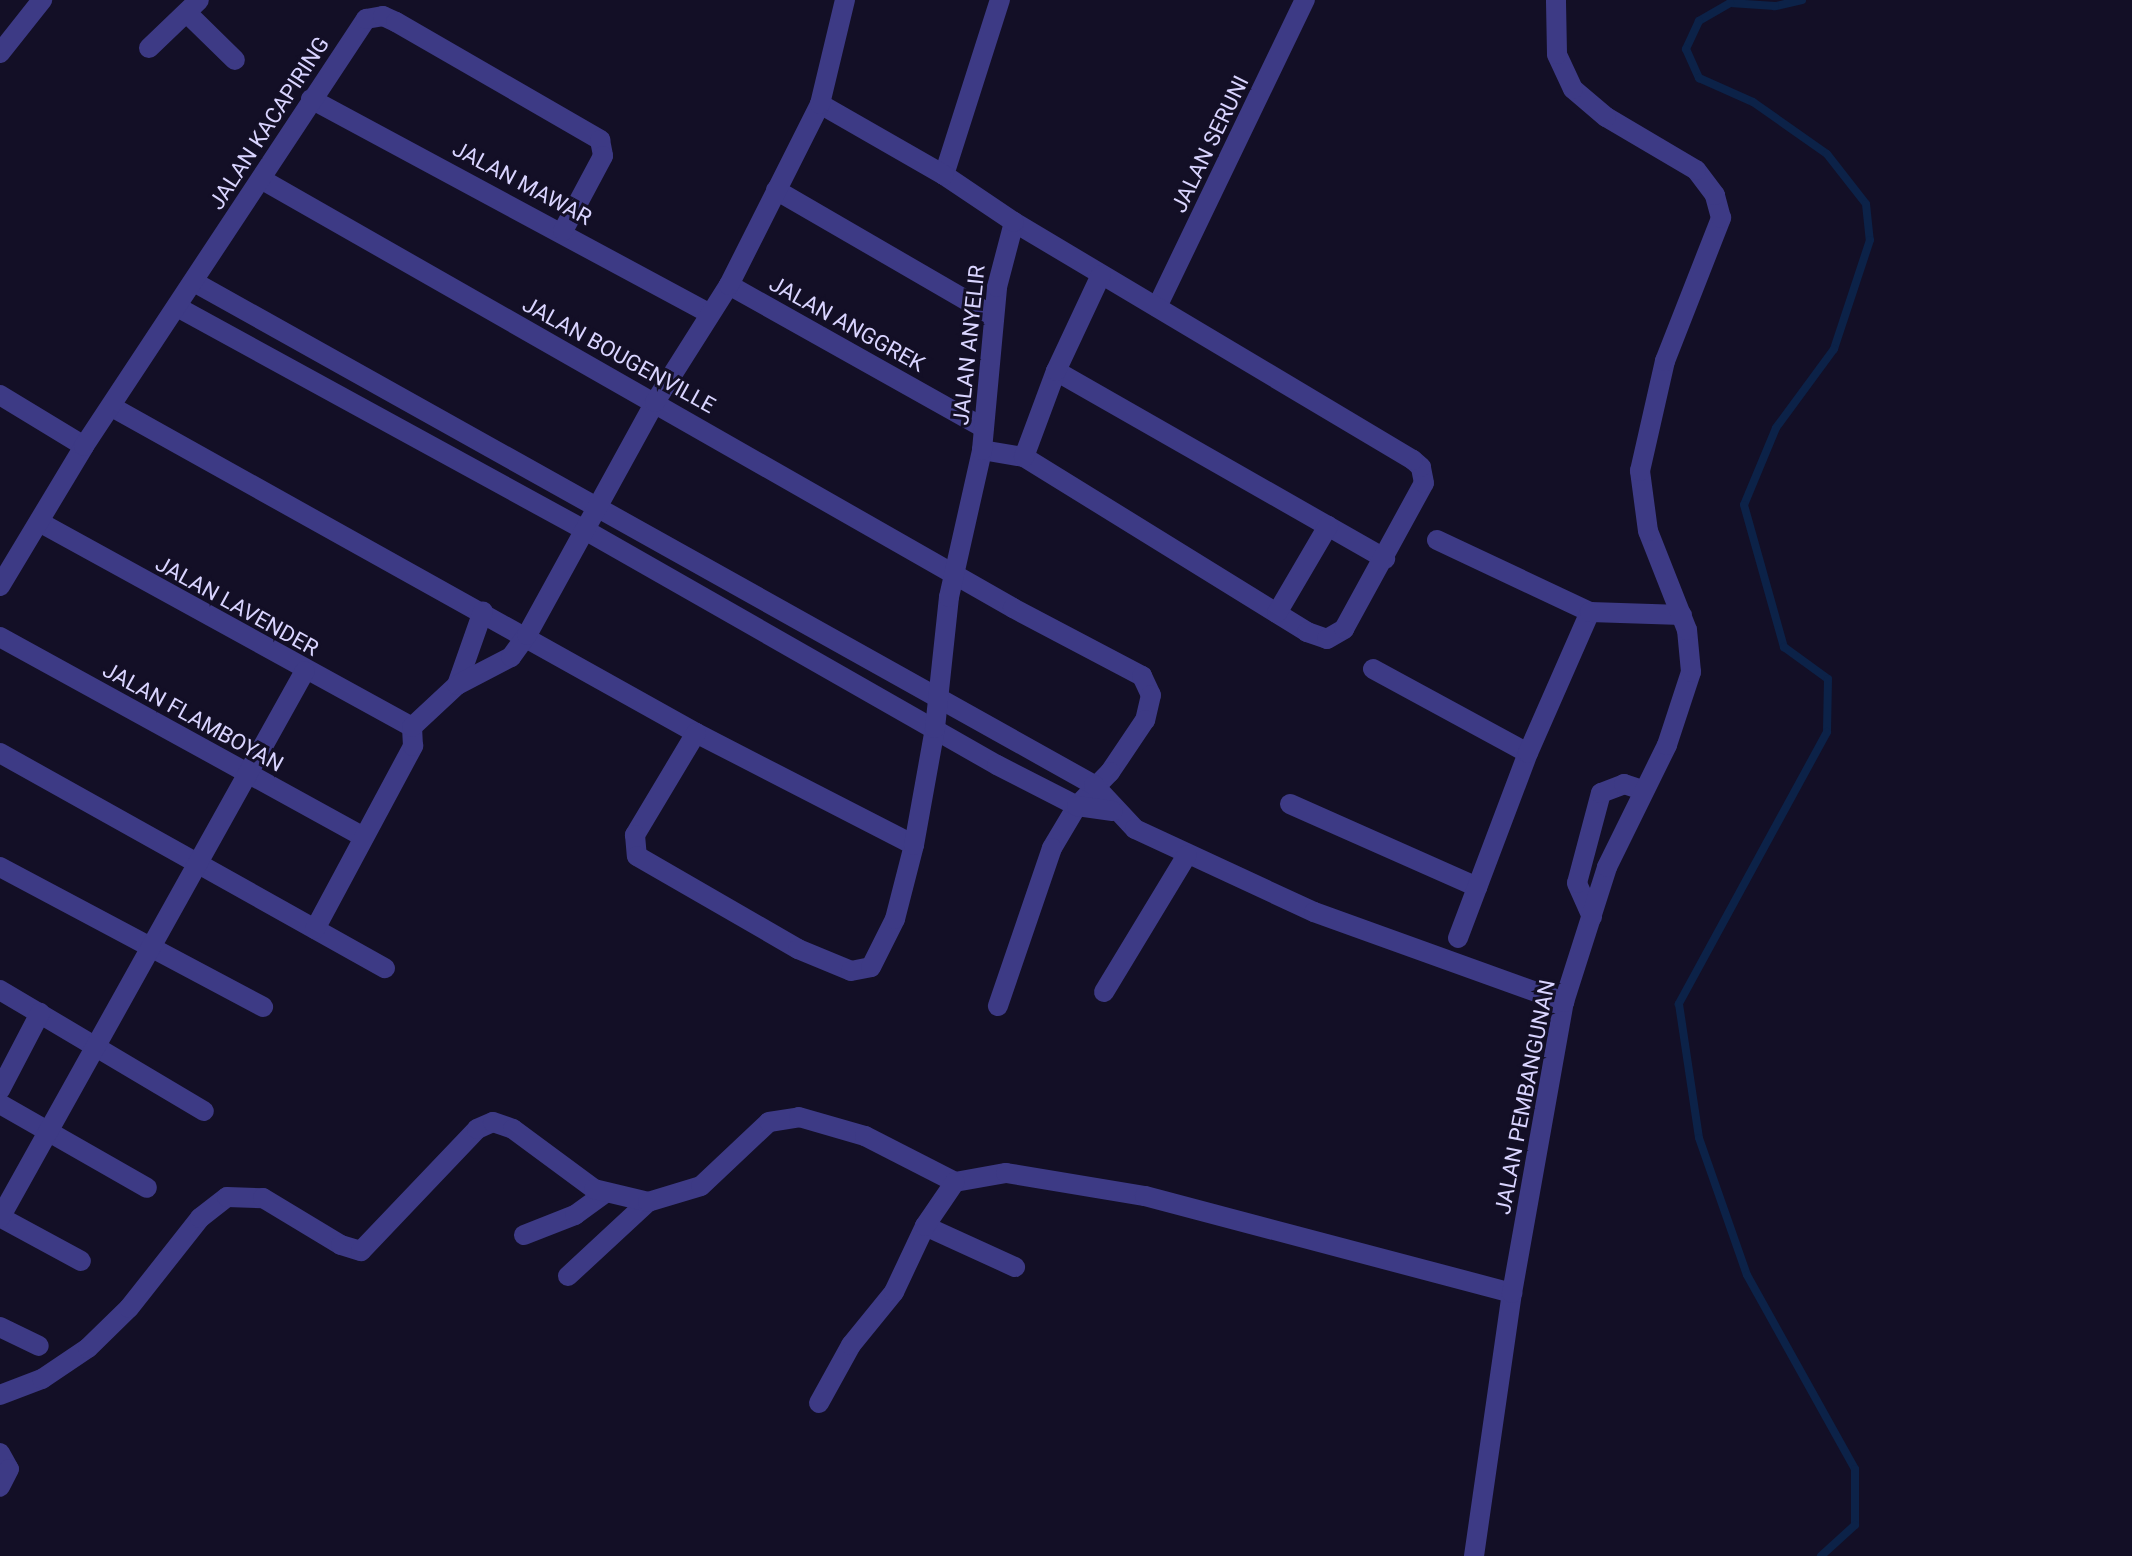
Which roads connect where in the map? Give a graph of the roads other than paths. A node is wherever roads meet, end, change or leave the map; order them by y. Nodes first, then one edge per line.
1 (42, 0) edge
2 (845, 0) edge
3 (1000, 0) edge
4 (1305, 0) edge
5 (1556, 0) edge
6 (193, 7) edge
7 (149, 48) dead end
8 (0, 53) edge
9 (235, 60) dead end
10 (311, 99) junction
11 (820, 104) junction
12 (944, 175) junction
13 (261, 179) junction
14 (776, 190) junction
15 (1021, 226) junction
16 (563, 231) junction
17 (1101, 275) junction
18 (194, 282) junction
19 (729, 285) junction
20 (1157, 307) junction
21 (179, 308) junction
22 (709, 313) junction
23 (992, 315) junction
24 (345, 367) junction
25 (1056, 371) junction
26 (329, 390) junction
27 (0, 395) edge
28 (655, 402) junction
29 (112, 407) junction
30 (984, 428) junction
31 (462, 430) junction
32 (84, 446) junction
33 (447, 453) junction
34 (1003, 453) junction
35 (598, 507) junction
36 (41, 523) junction
37 (1328, 526) junction
38 (585, 530) junction
39 (1437, 540) dead end
40 (1385, 559) junction
41 (954, 572) junction
42 (717, 573) junction
43 (0, 586) edge
44 (703, 597) junction
45 (483, 611) junction
46 (1590, 612) junction
47 (1277, 613) junction
48 (1682, 615) junction
49 (815, 626) junction
50 (527, 635) junction
51 (0, 637) edge
52 (801, 652) junction
53 (1373, 669) dead end
54 (305, 671) junction
55 (457, 685) junction
56 (939, 699) junction
57 (412, 727) junction
58 (935, 728) junction
59 (696, 733) junction
60 (0, 753) edge
61 (1528, 753) junction
62 (247, 776) junction
63 (1094, 785) junction
64 (1643, 790) junction
65 (1290, 804) dead end
66 (1077, 806) junction
67 (1113, 811) junction
68 (364, 837) junction
69 (914, 845) junction
70 (1187, 855) junction
71 (196, 865) junction
72 (0, 867) edge
73 (1477, 887) junction
74 (1592, 917) junction
75 (315, 929) junction
76 (1458, 938) dead end
77 (150, 949) junction
78 (385, 968) dead end
79 (0, 990) edge
80 (1104, 992) dead end
81 (1564, 1002) junction
82 (998, 1006) dead end
83 (263, 1007) dead end
84 (40, 1013) junction
85 (98, 1046) junction
86 (0, 1090) edge
87 (0, 1104) edge
88 (204, 1111) dead end
89 (50, 1133) junction
90 (955, 1182) junction
91 (147, 1188) dead end
92 (605, 1193) junction
93 (648, 1202) junction
94 (0, 1217) edge
95 (925, 1226) junction
96 (524, 1235) dead end
97 (81, 1261) dead end
98 (1015, 1267) dead end
99 (568, 1276) dead end
100 (1512, 1293) junction
101 (0, 1327) edge
102 (39, 1346) dead end
103 (0, 1395) edge
104 (819, 1403) dead end
105 (0, 1453) edge
106 (0, 1487) edge
107 (1474, 1556) edge

1 - 8 street
2 - 11 street
3 - 12 street
4 - 20 street, JALAN SERUNI
5 - 48 street, JALAN PEMBANGUNAN
6 - 7 street
6 - 9 street
10 - 13 street, JALAN KACAPIRING
10 - 16 street, JALAN MAWAR
10 - 16 street, JALAN KACAPIRING
11 - 12 street
11 - 14 street
12 - 15 street
13 - 18 street, JALAN KACAPIRING
13 - 28 street, JALAN BOUGENVILLE
14 - 19 street
14 - 23 street
15 - 17 street
15 - 23 street, JALAN ANYELIR
16 - 22 street, JALAN MAWAR
17 - 20 street
17 - 25 street
18 - 21 street, JALAN KACAPIRING
18 - 24 street
19 - 22 street
19 - 30 street, JALAN ANGGREK
20 - 40 street
21 - 26 street
21 - 29 street, JALAN KACAPIRING
22 - 28 street
23 - 30 street, JALAN ANYELIR
24 - 26 street
24 - 31 street
25 - 34 street
25 - 37 street
26 - 33 street
27 - 32 street
28 - 35 street
28 - 41 street, JALAN BOUGENVILLE
29 - 32 street, JALAN KACAPIRING
29 - 45 street
30 - 34 street, JALAN ANYELIR
31 - 33 street
31 - 35 street
32 - 36 street, JALAN KACAPIRING
33 - 38 street
34 - 41 street, JALAN ANYELIR
34 - 47 street
35 - 38 street
35 - 42 street
36 - 43 street, JALAN KACAPIRING
36 - 54 street, JALAN LAVENDER
37 - 40 street
37 - 47 street
38 - 44 street
38 - 50 street
39 - 46 street
40 - 47 street
41 - 56 street, JALAN ANYELIR
41 - 63 street, JALAN BOUGENVILLE
42 - 44 street
42 - 49 street
44 - 52 street
45 - 50 street
45 - 55 street
46 - 48 street
46 - 61 street
48 - 64 street, JALAN PEMBANGUNAN
49 - 52 street
49 - 56 street
50 - 55 street
50 - 59 street
51 - 62 street, JALAN FLAMBOYAN
52 - 58 street
53 - 61 street
54 - 57 street, JALAN LAVENDER
54 - 62 street
55 - 57 street
56 - 58 street, JALAN ANYELIR
56 - 63 street
57 - 68 street
58 - 66 street
58 - 69 street, JALAN ANYELIR
59 - 69 street
59 - 69 street, JALAN ANYELIR
60 - 71 street
61 - 73 street
62 - 68 street, JALAN FLAMBOYAN
62 - 71 street
63 - 66 street
63 - 67 street
64 - 74 street, JALAN PEMBANGUNAN
64 - 74 street
65 - 73 street
66 - 67 street
66 - 82 street
67 - 70 street
68 - 75 street
70 - 80 street
70 - 81 street
71 - 75 street
71 - 77 street
72 - 77 street
73 - 76 street
74 - 81 street, JALAN PEMBANGUNAN
75 - 78 street
77 - 83 street
77 - 85 street
79 - 84 street
81 - 100 street, JALAN PEMBANGUNAN
84 - 85 street
84 - 86 street
85 - 88 street
85 - 89 street
87 - 89 street
89 - 91 street
89 - 94 street
90 - 93 street
90 - 95 street
90 - 100 street
92 - 93 street
92 - 96 street
92 - 103 street
93 - 99 street
94 - 97 street
95 - 98 street
95 - 104 street
100 - 107 street, JALAN PEMBANGUNAN
101 - 102 street
105 - 106 street

